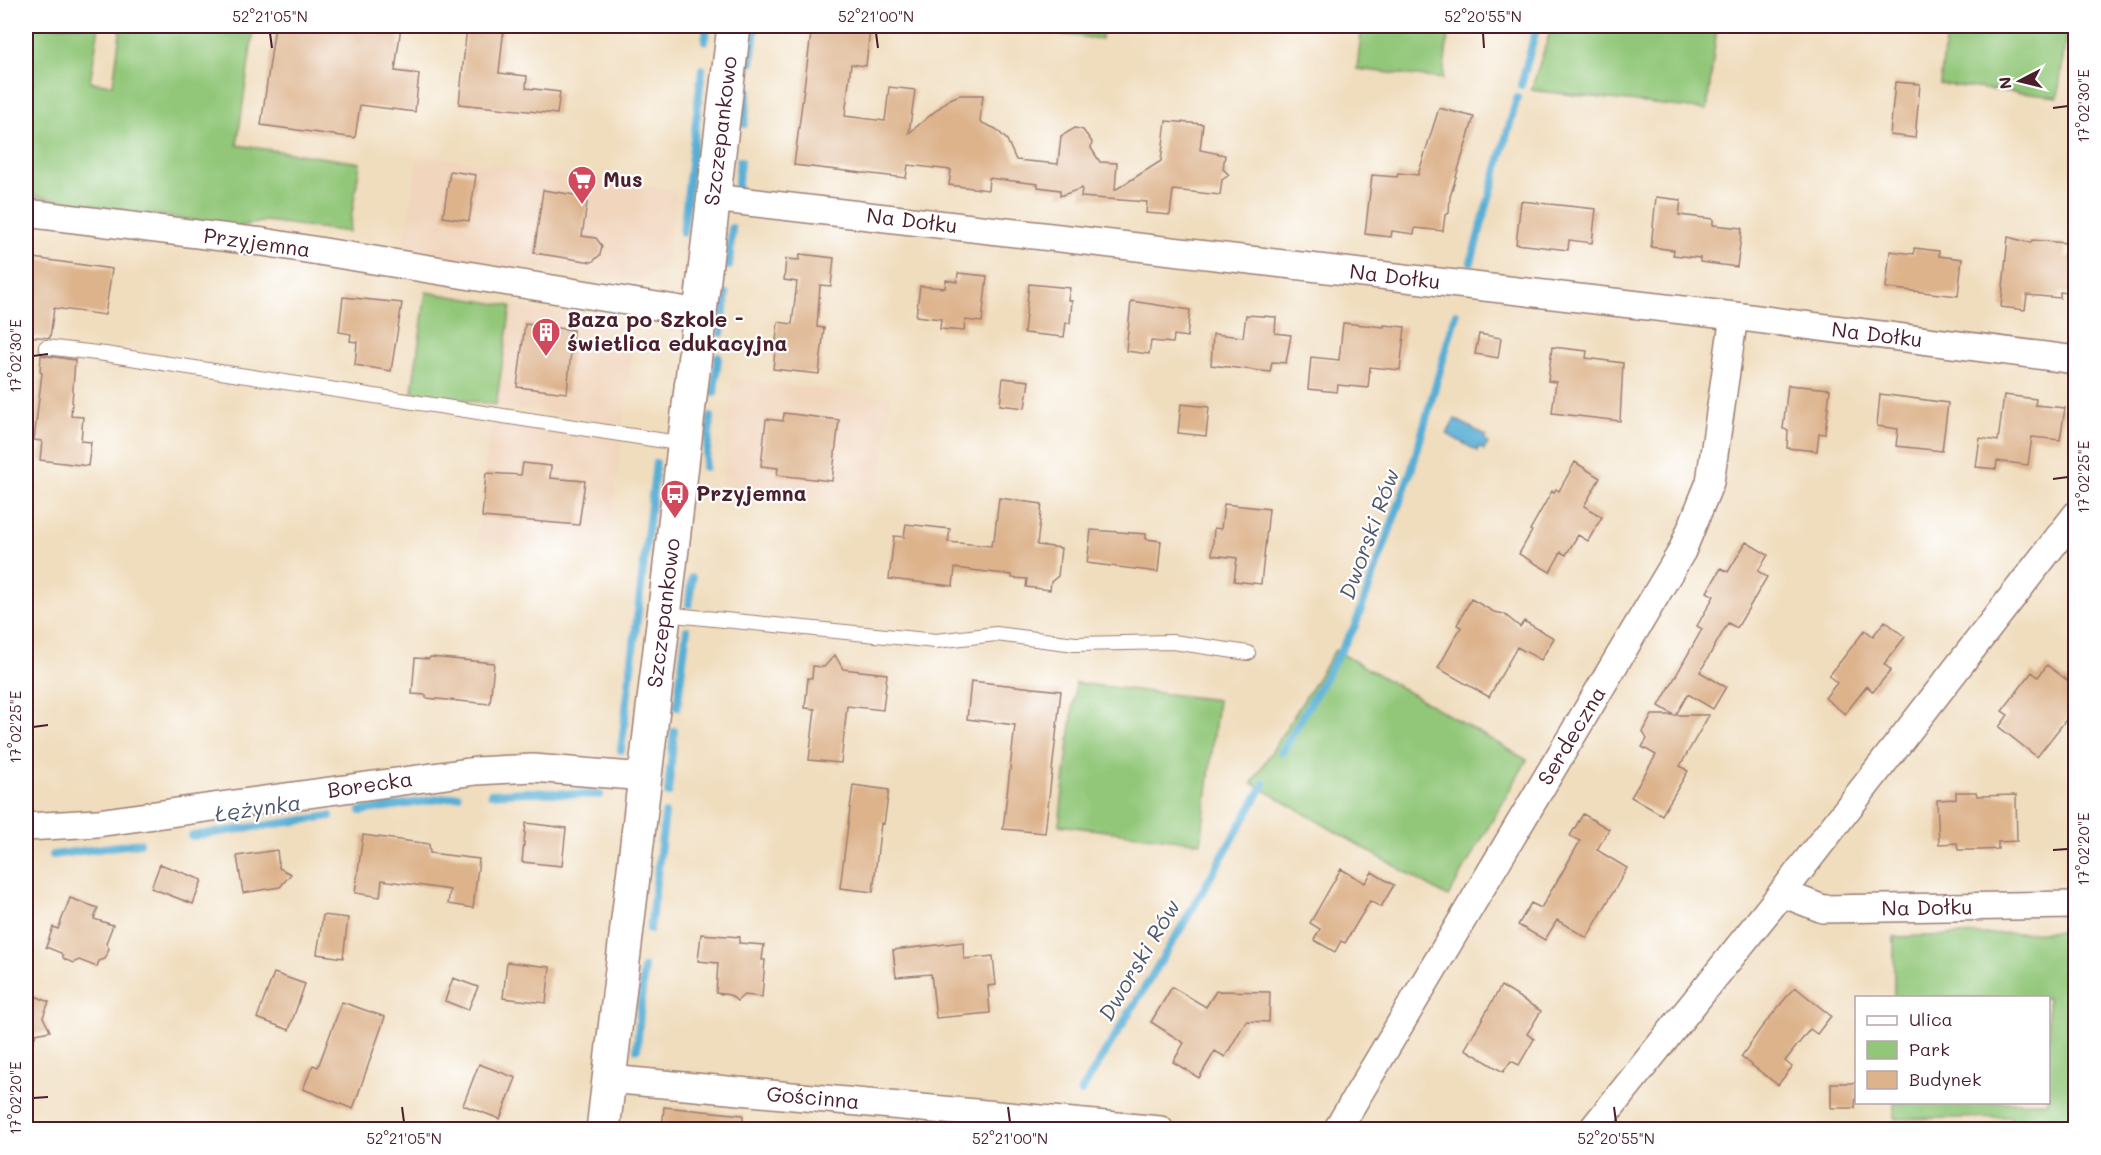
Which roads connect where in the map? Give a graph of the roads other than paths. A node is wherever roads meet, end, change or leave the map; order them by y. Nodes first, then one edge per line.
1 (734, 26) edge
2 (713, 198) junction
3 (26, 213) edge
4 (700, 313) junction
5 (1734, 316) junction
6 (46, 347) dead end
7 (2076, 360) edge
8 (684, 444) junction
9 (2076, 515) edge
10 (664, 614) junction
11 (1248, 653) dead end
12 (645, 777) junction
13 (26, 827) edge
14 (1782, 893) junction
15 (2076, 905) edge
16 (609, 1079) junction
17 (1088, 1126) edge
18 (603, 1130) edge
19 (1161, 1130) edge
20 (1337, 1130) edge
21 (1592, 1130) edge

1 - 2 street, Szczepankowo
2 - 4 street, Szczepankowo
2 - 5 street, Na Dołku
3 - 4 street, Przyjemna
4 - 8 street, Szczepankowo
5 - 7 street, Na Dołku
5 - 20 street, Serdeczna
6 - 8 lane
8 - 10 street, Szczepankowo
9 - 14 street
10 - 11 lane
10 - 12 street, Szczepankowo
12 - 13 street, Borecka
12 - 16 street, Szczepankowo
14 - 15 street, Na Dołku
14 - 21 street
16 - 17 street, Gościnna
16 - 18 street, Szczepankowo
17 - 19 street, Gościnna

